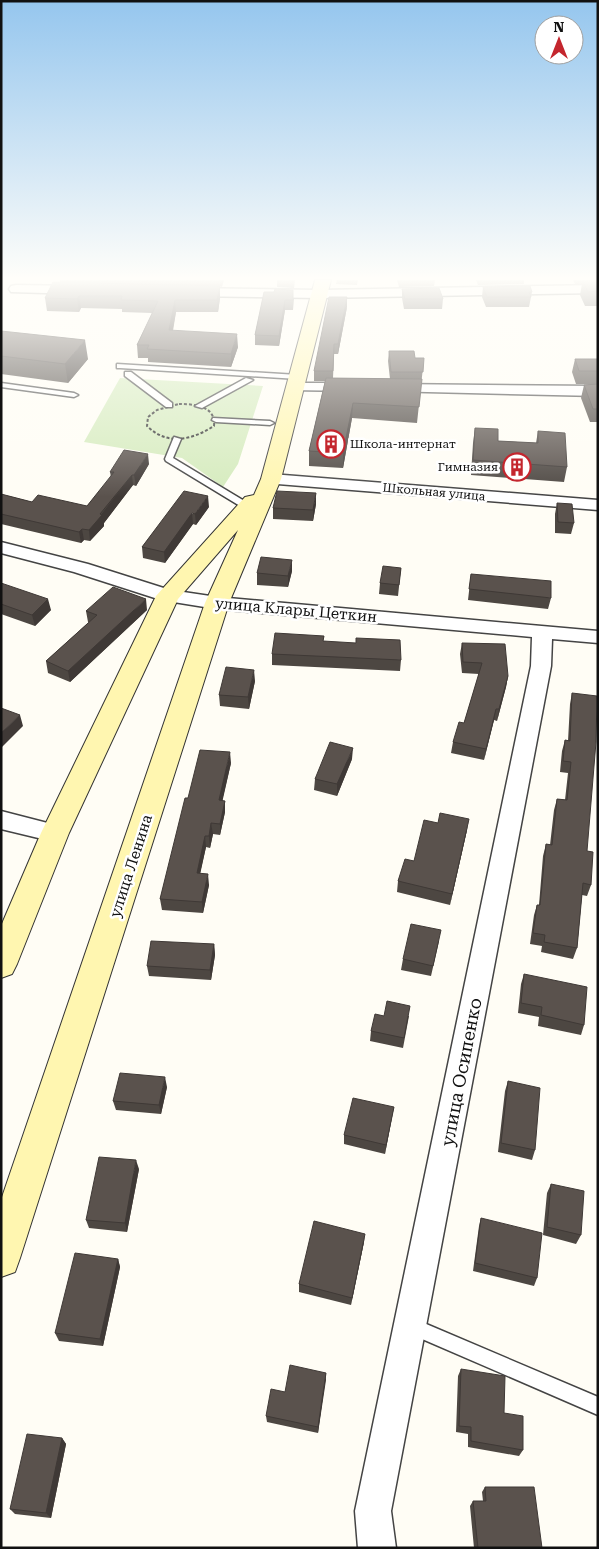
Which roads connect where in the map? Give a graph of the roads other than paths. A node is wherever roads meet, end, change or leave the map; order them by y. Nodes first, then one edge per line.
1 (304, 352) edge
2 (120, 366) dead end
3 (249, 380) junction
4 (296, 382) junction
5 (1, 385) edge
6 (598, 391) edge
7 (74, 395) dead end
8 (169, 406) road end
9 (199, 406) road end
10 (216, 420) road end
11 (270, 423) dead end
12 (177, 439) road end
13 (271, 478) junction
14 (598, 505) edge
15 (248, 506) junction
16 (1, 547) edge
17 (168, 596) junction
18 (217, 603) junction
19 (542, 632) junction
20 (598, 637) edge
21 (1, 820) edge
22 (55, 833) junction
23 (1, 964) edge
24 (1, 1258) edge
25 (410, 1325) junction
26 (598, 1406) edge
27 (377, 1548) edge

1 - 4 main road, улица Ленина
2 - 4 lane
3 - 4 lane
3 - 8 lane
3 - 9 lane
4 - 6 street
4 - 13 main road, улица Ленина
5 - 7 lane
10 - 11 lane
12 - 15 lane
13 - 14 street, Школьная улица
13 - 15 main road, улица Ленина
13 - 18 main road, улица Ленина
15 - 17 main road, улица Ленина
16 - 17 street, улица Клары Цеткин
17 - 18 street, улица Клары Цеткин
17 - 22 main road, улица Ленина
18 - 19 street, улица Клары Цеткин
18 - 24 main road, улица Ленина
19 - 20 street, улица Клары Цеткин
19 - 25 street, улица Осипенко
21 - 22 street
22 - 23 main road, улица Ленина
25 - 26 lane
25 - 27 street, улица Осипенко

